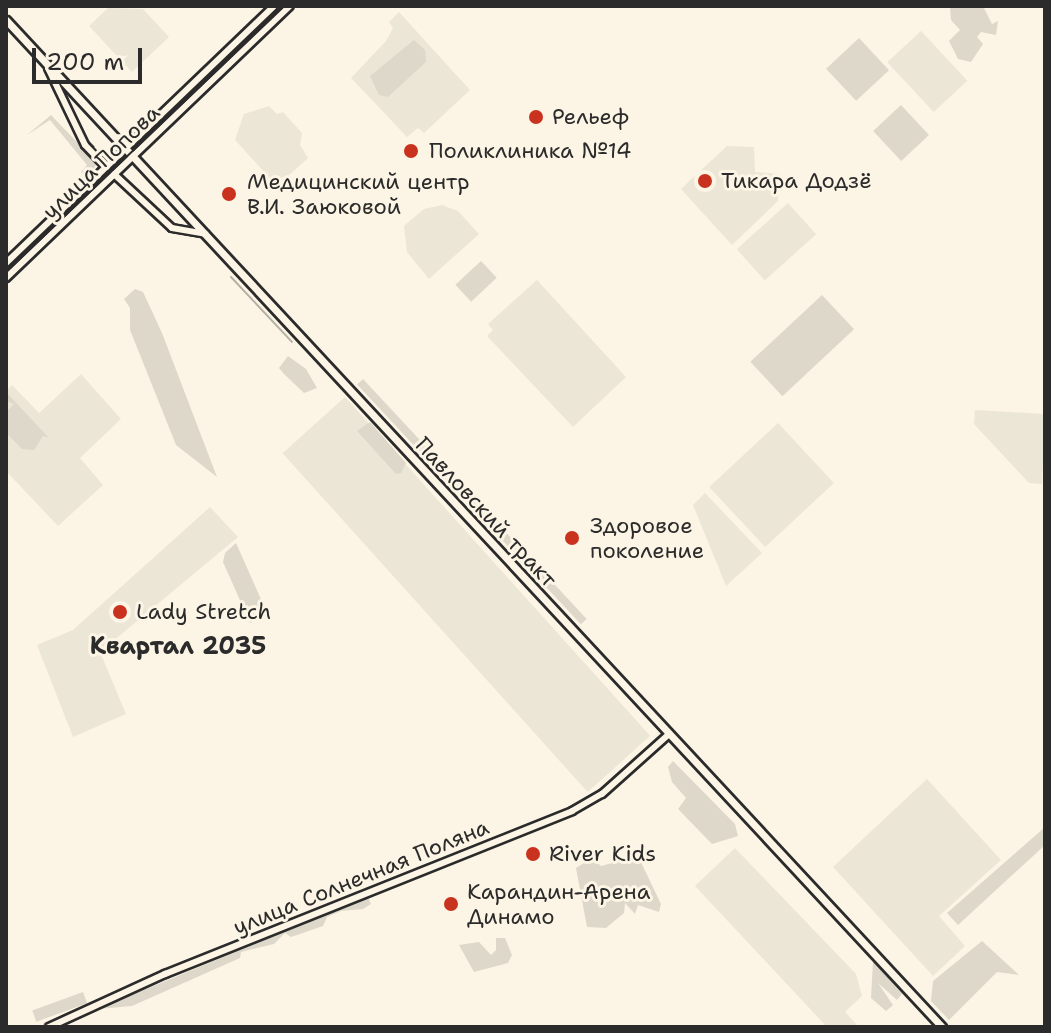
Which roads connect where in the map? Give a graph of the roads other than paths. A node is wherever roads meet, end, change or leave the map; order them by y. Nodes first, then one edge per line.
1 (274, 6) edge
2 (290, 6) edge
3 (6, 20) edge
4 (39, 55) junction
5 (217, 60) junction
6 (225, 68) junction
7 (125, 148) junction
8 (133, 157) junction
9 (106, 167) junction
10 (114, 174) junction
11 (40, 230) junction
12 (205, 234) junction
13 (48, 238) junction
14 (6, 263) edge
15 (6, 278) edge
16 (669, 734) junction
17 (49, 1027) edge
18 (942, 1027) edge

1 - 5 main road, улица Попова
2 - 6 main road, улица Попова
3 - 4 main road, Павловский тракт
4 - 7 main road, Павловский тракт
4 - 9 main road
5 - 6 main road
5 - 7 main road, улица Попова
6 - 8 main road, улица Попова
7 - 8 main road, Павловский тракт
7 - 9 main road, улица Попова
8 - 10 main road, улица Попова
8 - 12 main road, Павловский тракт
9 - 11 main road, улица Попова
10 - 12 main road
10 - 13 main road, улица Попова
11 - 13 main road
11 - 14 main road, улица Попова
12 - 16 main road, Павловский тракт
13 - 15 main road, улица Попова
16 - 17 main road, улица Солнечная Поляна
16 - 18 main road, Павловский тракт

